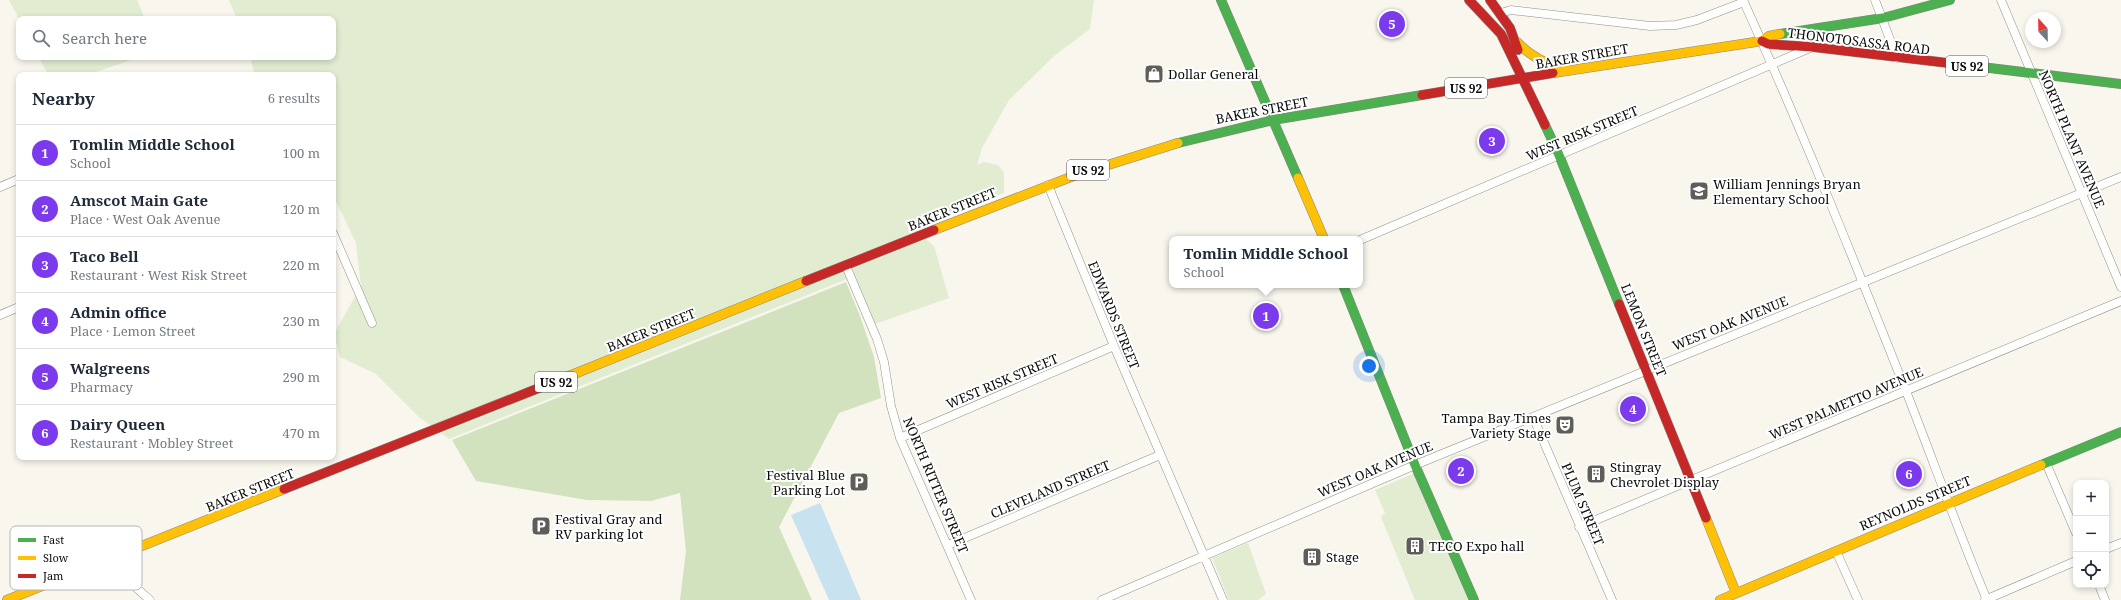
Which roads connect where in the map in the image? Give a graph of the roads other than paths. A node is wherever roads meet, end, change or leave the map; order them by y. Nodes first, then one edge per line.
1 (1221, 0) edge
2 (1490, 0) edge
3 (1875, 0) edge
4 (1950, 0) edge
5 (2001, 0) edge
6 (1470, 1) edge
7 (1744, 1) edge
8 (1501, 13) junction
9 (1883, 18) junction
10 (1501, 34) junction
11 (1762, 41) junction
12 (1517, 42) junction
13 (1813, 47) junction
14 (1898, 58) junction
15 (1773, 65) junction
16 (1570, 71) junction
17 (2032, 74) junction
18 (1524, 78) junction
19 (2121, 84) edge
20 (1273, 120) junction
21 (1559, 155) junction
22 (2121, 177) edge
23 (16, 180) edge
24 (1048, 185) junction
25 (0, 187) edge
26 (2082, 192) junction
27 (1323, 236) edge
28 (1363, 239) edge
29 (336, 240) edge
30 (846, 266) junction
31 (1861, 282) junction
32 (2121, 287) edge
33 (1343, 288) edge
34 (2121, 301) edge
35 (16, 308) edge
36 (0, 315) edge
37 (372, 323) dead end
38 (1114, 346) junction
39 (1646, 370) junction
40 (1906, 391) junction
41 (1533, 417) junction
42 (2121, 432) edge
43 (900, 438) junction
44 (1160, 454) junction
45 (2046, 463) junction
46 (1416, 465) junction
47 (1692, 481) junction
48 (1948, 503) junction
49 (2073, 526) edge
50 (1579, 527) junction
51 (2121, 543) edge
52 (948, 544) junction
53 (142, 548) edge
54 (2109, 548) edge
55 (1836, 551) junction
56 (1204, 555) junction
57 (2073, 563) edge
58 (2099, 588) edge
59 (33, 590) edge
60 (139, 590) edge
61 (1736, 593) junction
62 (1725, 599) edge
63 (7, 600) edge
64 (150, 600) edge
65 (971, 600) edge
66 (1102, 600) edge
67 (1223, 600) edge
68 (1474, 600) edge
69 (1612, 600) edge
70 (1858, 600) edge
71 (1986, 600) edge
72 (2105, 600) edge

1 - 20 main road
2 - 8 main road
3 - 9 street
4 - 9 main road, BAKER STREET / US 92
5 - 17 street, NORTH PLANT AVENUE
6 - 8 main road
6 - 10 main road
7 - 8 street
7 - 11 street
8 - 10 main road
8 - 12 main road
9 - 11 main road, BAKER STREET / US 92
9 - 14 street
10 - 18 main road
11 - 13 main road, THONOTOSASSA ROAD / US 92
11 - 15 street
11 - 16 main road, BAKER STREET / US 92
12 - 16 main road
12 - 18 main road
13 - 14 main road, THONOTOSASSA ROAD / US 92
13 - 15 street, WEST RISK STREET
14 - 17 main road, THONOTOSASSA ROAD / US 92
15 - 21 street, WEST RISK STREET
15 - 31 street
16 - 18 main road, BAKER STREET / US 92
17 - 19 main road, THONOTOSASSA ROAD / US 92
17 - 26 street, NORTH PLANT AVENUE
18 - 20 main road, BAKER STREET / US 92
18 - 21 main road, LEMON STREET
20 - 24 main road, BAKER STREET / US 92
20 - 27 main road
21 - 28 street, WEST RISK STREET
21 - 39 main road, LEMON STREET
22 - 26 street, WEST OAK AVENUE
23 - 25 street
24 - 30 main road, BAKER STREET / US 92
24 - 38 street, EDWARDS STREET
26 - 31 street, WEST OAK AVENUE
26 - 32 street, NORTH PLANT AVENUE
29 - 37 street
30 - 43 street, NORTH RITTER STREET
30 - 53 main road, BAKER STREET / US 92
31 - 39 street, WEST OAK AVENUE
31 - 40 street
33 - 46 main road
34 - 40 street, WEST PALMETTO AVENUE
35 - 36 street
38 - 43 street, WEST RISK STREET
38 - 44 street, EDWARDS STREET
39 - 41 street, WEST OAK AVENUE
39 - 47 main road, LEMON STREET
40 - 47 street, WEST PALMETTO AVENUE
40 - 48 street
41 - 46 street, WEST OAK AVENUE
41 - 50 street, PLUM STREET
42 - 45 main road, REYNOLDS STREET
43 - 52 street, NORTH RITTER STREET
44 - 52 street, CLEVELAND STREET
44 - 56 street, EDWARDS STREET
45 - 48 main road, REYNOLDS STREET
45 - 49 street
46 - 56 street, WEST OAK AVENUE
46 - 68 main road
47 - 50 street, WEST PALMETTO AVENUE
47 - 61 main road, LEMON STREET
48 - 55 main road, REYNOLDS STREET
48 - 71 street
50 - 69 street, PLUM STREET
51 - 54 street
52 - 65 street, NORTH RITTER STREET
55 - 61 main road, REYNOLDS STREET
55 - 70 street
56 - 66 street, WEST OAK AVENUE
56 - 67 street, EDWARDS STREET
57 - 71 street
58 - 72 street
59 - 63 main road, BAKER STREET / US 92
60 - 64 street
61 - 62 main road, REYNOLDS STREET

